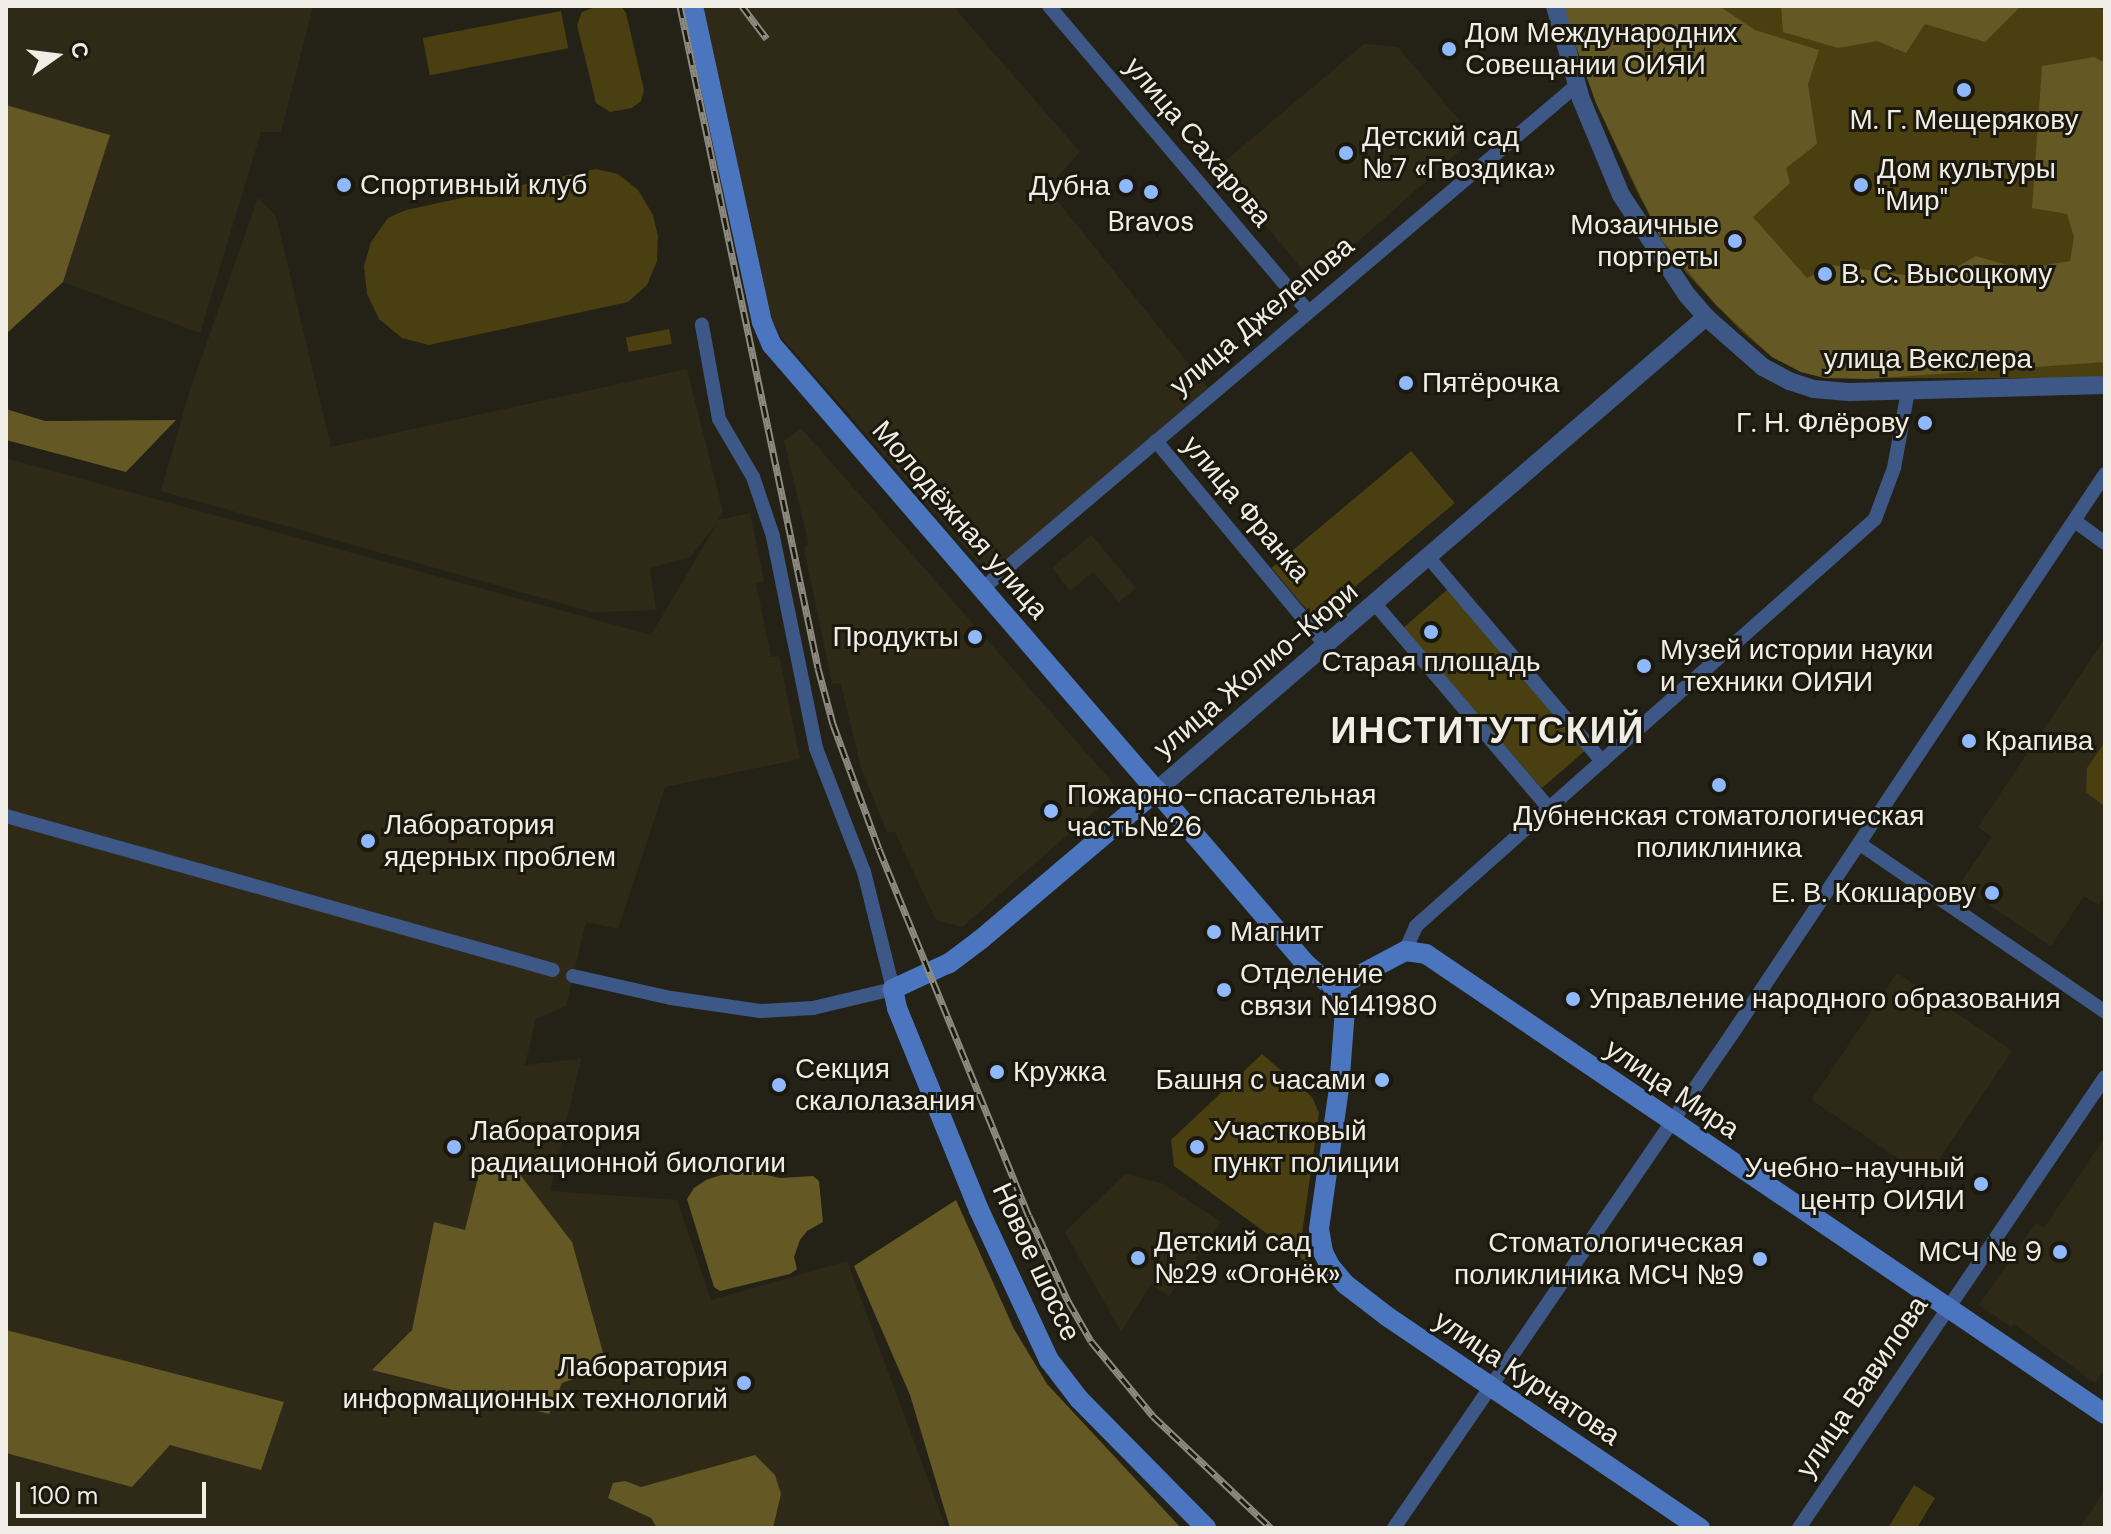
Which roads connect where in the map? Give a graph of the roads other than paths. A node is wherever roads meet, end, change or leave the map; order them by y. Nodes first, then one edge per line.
1 (693, 6) edge
2 (1049, 6) edge
3 (1555, 6) edge
4 (1577, 85) junction
5 (1308, 311) junction
6 (1706, 317) junction
7 (702, 325) dead end
8 (2105, 385) edge
9 (1908, 391) junction
10 (1156, 441) junction
11 (2105, 474) edge
12 (2076, 522) junction
13 (2105, 543) edge
14 (1429, 558) junction
15 (982, 589) junction
16 (1376, 605) junction
17 (1327, 647) junction
18 (1602, 761) junction
19 (1157, 790) junction
20 (1549, 808) junction
21 (6, 816) edge
22 (1860, 844) junction
23 (1405, 951) junction
24 (553, 970) dead end
25 (573, 976) dead end
26 (1339, 986) junction
27 (893, 989) junction
28 (2105, 1012) edge
29 (2105, 1077) edge
30 (1670, 1122) junction
31 (1947, 1307) junction
32 (1491, 1387) junction
33 (2105, 1414) edge
34 (1200, 1524) edge
35 (1394, 1528) edge
36 (1700, 1528) edge
37 (1799, 1528) edge

1 - 15 main road, Молодёжная улица
2 - 5 street, улица Сахарова
3 - 4 street, улица Векслера
4 - 5 street, улица Джелепова
4 - 6 street, улица Векслера
5 - 10 street, улица Джелепова
6 - 9 street, улица Векслера
6 - 14 street, улица Жолио-Кюри
7 - 27 street
8 - 9 street, улица Векслера
9 - 18 street
10 - 15 street, улица Джелепова
10 - 17 street, улица Франка
11 - 12 street
12 - 13 street
12 - 22 street
14 - 16 street, улица Жолио-Кюри
14 - 18 street
15 - 19 main road, Молодёжная улица
16 - 17 street, улица Жолио-Кюри
16 - 20 street
17 - 19 street, улица Жолио-Кюри
18 - 20 street
19 - 26 main road, Молодёжная улица
19 - 27 main road, улица Жолио-Кюри
20 - 23 street
21 - 24 street
22 - 28 street
22 - 30 street
23 - 26 main road
23 - 30 main road, улица Мира
25 - 27 street, улица Жолио-Кюри
26 - 32 main road, улица Курчатова
27 - 34 main road, Новое шоссе
29 - 31 street, улица Вавилова
30 - 31 main road, улица Мира
30 - 32 street
31 - 33 main road, улица Мира
31 - 37 street, улица Вавилова
32 - 35 street
32 - 36 main road, улица Курчатова

